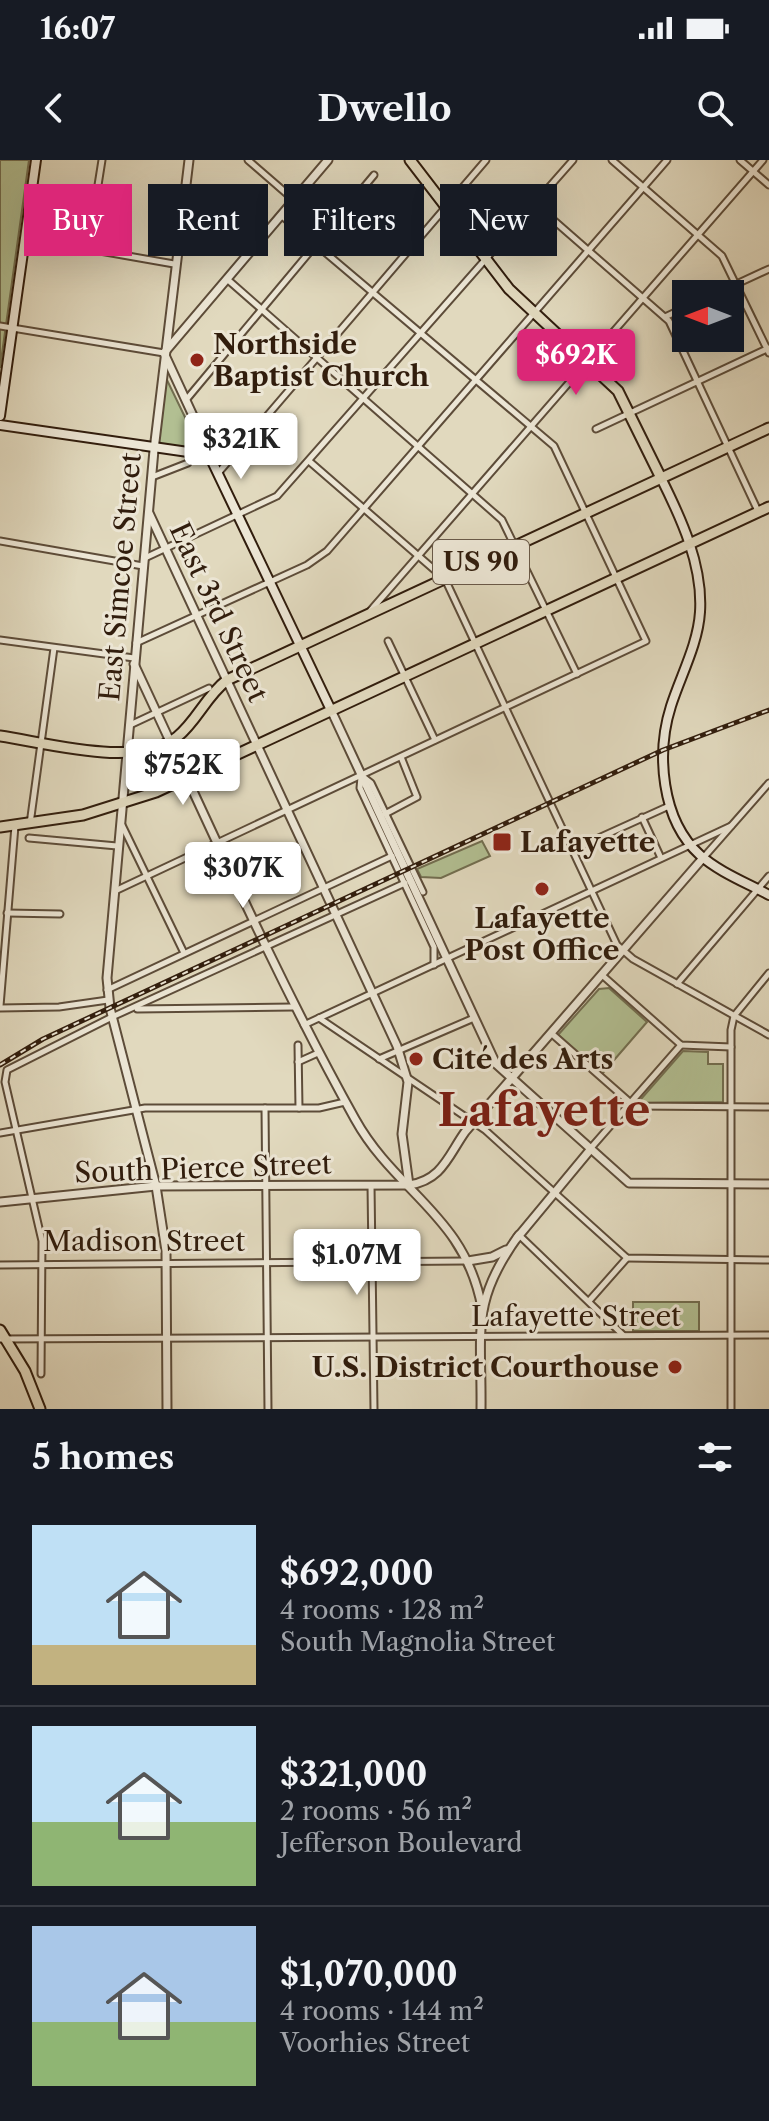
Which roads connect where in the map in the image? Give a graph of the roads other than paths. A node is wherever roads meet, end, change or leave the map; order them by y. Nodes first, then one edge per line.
1 (36, 160) edge
2 (102, 160) edge
3 (189, 160) edge
4 (248, 160) edge
5 (328, 160) edge
6 (410, 160) edge
7 (486, 160) edge
8 (573, 160) edge
9 (612, 160) edge
10 (667, 160) edge
11 (740, 160) edge
12 (763, 160) edge
13 (753, 171) junction
14 (374, 175) dead end
15 (33, 184) edge
16 (98, 184) edge
17 (308, 184) edge
18 (366, 184) edge
19 (465, 184) edge
20 (552, 184) edge
21 (769, 185) edge
22 (643, 187) junction
23 (284, 191) edge
24 (440, 200) edge
25 (284, 212) edge
26 (440, 213) edge
27 (281, 215) junction
28 (284, 217) edge
29 (557, 223) edge
30 (698, 235) junction
31 (24, 246) edge
32 (589, 250) junction
33 (131, 256) edge
34 (306, 256) edge
35 (329, 256) edge
36 (482, 256) edge
37 (489, 256) edge
38 (485, 260) junction
39 (174, 264) junction
40 (769, 269) edge
41 (227, 279) junction
42 (735, 280) edge
43 (744, 281) edge
44 (372, 294) junction
45 (643, 297) junction
46 (744, 299) edge
47 (261, 308) junction
48 (534, 313) junction
49 (672, 314) edge
50 (665, 317) junction
51 (0, 326) edge
52 (13, 328) junction
53 (421, 334) junction
54 (768, 350) edge
55 (164, 353) junction
56 (316, 357) junction
57 (588, 361) junction
58 (477, 379) junction
59 (697, 381) junction
60 (364, 399) junction
61 (186, 400) junction
62 (630, 413) junction
63 (0, 416) edge
64 (0, 425) edge
65 (531, 426) junction
66 (769, 428) edge
67 (596, 429) dead end
68 (419, 445) junction
69 (728, 447) junction
70 (154, 450) junction
71 (213, 459) junction
72 (309, 461) junction
73 (188, 463) dead end
74 (219, 472) junction
75 (151, 477) junction
76 (661, 478) junction
77 (472, 493) junction
78 (769, 507) edge
79 (363, 509) junction
80 (148, 512) junction
81 (587, 512) junction
82 (758, 512) junction
83 (239, 516) junction
84 (0, 541) edge
85 (689, 544) junction
86 (517, 545) junction
87 (165, 549) junction
88 (417, 557) junction
89 (143, 562) junction
90 (618, 577) junction
91 (445, 579) junction
92 (269, 581) junction
93 (547, 610) junction
94 (367, 614) junction
95 (196, 615) junction
96 (0, 640) edge
97 (388, 641) dead end
98 (136, 643) junction
99 (476, 643) junction
100 (300, 645) junction
101 (54, 648) junction
102 (134, 661) junction
103 (577, 674) junction
104 (404, 676) junction
105 (227, 680) junction
106 (209, 688) dead end
107 (505, 708) junction
108 (331, 710) junction
109 (157, 712) junction
110 (128, 726) junction
111 (0, 736) edge
112 (435, 740) junction
113 (41, 741) junction
114 (170, 742) junction
115 (257, 745) junction
116 (125, 753) junction
117 (401, 757) junction
118 (361, 776) junction
119 (186, 778) junction
120 (769, 783) edge
121 (121, 804) junction
122 (671, 805) junction
123 (287, 810) junction
124 (385, 814) junction
125 (642, 817) junction
126 (120, 821) junction
127 (29, 825) junction
128 (15, 826) junction
129 (731, 826) junction
130 (0, 827) edge
131 (29, 838) dead end
132 (217, 844) junction
133 (691, 844) junction
134 (117, 846) junction
135 (572, 850) junction
136 (392, 856) junction
137 (661, 858) junction
138 (703, 858) junction
139 (146, 876) junction
140 (769, 876) edge
141 (405, 883) junction
142 (323, 888) junction
143 (758, 889) junction
144 (114, 891) junction
145 (591, 891) junction
146 (423, 892) dead end
147 (769, 895) edge
148 (7, 913) junction
149 (60, 914) dead end
150 (336, 915) junction
151 (253, 921) junction
152 (266, 949) junction
153 (622, 951) junction
154 (184, 953) junction
155 (2, 955) edge
156 (446, 960) junction
157 (434, 965) junction
158 (769, 973) edge
159 (602, 975) junction
160 (677, 984) junction
161 (107, 990) junction
162 (372, 993) junction
163 (108, 1000) junction
164 (0, 1007) edge
165 (293, 1007) junction
166 (132, 1009) junction
167 (734, 1016) junction
168 (112, 1017) junction
169 (319, 1018) junction
170 (474, 1018) junction
171 (303, 1025) junction
172 (551, 1033) junction
173 (769, 1035) edge
174 (298, 1045) dead end
175 (681, 1045) junction
176 (731, 1047) junction
177 (318, 1053) junction
178 (399, 1053) junction
179 (379, 1059) junction
180 (298, 1062) junction
181 (407, 1077) junction
182 (511, 1079) junction
183 (345, 1102) junction
184 (630, 1104) junction
185 (731, 1107) junction
186 (769, 1107) edge
187 (265, 1108) junction
188 (299, 1108) junction
189 (136, 1109) junction
190 (474, 1122) junction
191 (16, 1130) junction
192 (0, 1133) edge
193 (590, 1150) junction
194 (266, 1184) junction
195 (731, 1184) junction
196 (769, 1184) edge
197 (371, 1185) junction
198 (409, 1185) junction
199 (156, 1186) junction
200 (554, 1192) junction
201 (32, 1198) junction
202 (0, 1202) edge
203 (519, 1235) junction
204 (627, 1258) junction
205 (769, 1260) edge
206 (371, 1261) junction
207 (468, 1261) junction
208 (731, 1261) junction
209 (167, 1262) junction
210 (266, 1262) junction
211 (42, 1264) junction
212 (0, 1265) edge
213 (589, 1301) junction
214 (482, 1308) junction
215 (623, 1335) junction
216 (732, 1335) junction
217 (769, 1335) edge
218 (2, 1336) edge
219 (482, 1336) junction
220 (167, 1338) junction
221 (267, 1338) junction
222 (372, 1338) junction
223 (42, 1339) junction
224 (41, 1374) dead end
225 (40, 1409) edge
226 (167, 1409) edge
227 (268, 1409) edge
228 (374, 1409) edge
229 (481, 1409) edge
230 (731, 1409) edge

1 - 15 main road
2 - 16 street
3 - 39 street, East Simcoe Street
4 - 23 street
5 - 17 street
6 - 24 main road
7 - 19 street
8 - 20 street
9 - 22 street
10 - 22 street
11 - 13 street
12 - 13 street
13 - 21 street
13 - 30 street
14 - 18 street
22 - 30 street
22 - 32 street
25 - 27 street
26 - 44 street
27 - 28 street
27 - 41 street
29 - 32 street
30 - 42 street
30 - 45 street
31 - 52 main road
32 - 45 street
32 - 48 street
33 - 39 street
34 - 47 street
35 - 44 street
36 - 38 main road
37 - 38 street
38 - 48 main road
38 - 53 street
39 - 55 street, East Simcoe Street
40 - 43 street
41 - 47 street
41 - 55 street
44 - 53 street
44 - 56 street
45 - 50 street
45 - 57 street
46 - 54 street
47 - 56 street
47 - 61 street
48 - 57 main road
48 - 58 street
49 - 50 street
50 - 59 street
51 - 52 street
52 - 55 street
52 - 63 main road
53 - 58 street
53 - 60 street
54 - 59 street
55 - 61 street
55 - 70 street, East Simcoe Street
56 - 60 street
56 - 74 street
57 - 62 main road
57 - 65 street
58 - 65 street
58 - 68 street
59 - 62 street
59 - 69 street
60 - 68 street
60 - 72 street
61 - 71 street
62 - 67 street
62 - 76 main road
64 - 70 main road
65 - 77 street
65 - 81 street
66 - 69 main road, US 90
68 - 77 street
68 - 79 street
69 - 76 main road, US 90
69 - 82 street
70 - 71 main road
70 - 75 street, East Simcoe Street
71 - 74 main road
72 - 79 street
72 - 83 street
73 - 75 street
74 - 83 main road
75 - 80 street, East Simcoe Street
76 - 81 main road, US 90
76 - 85 main road
77 - 86 street
77 - 88 street
78 - 82 main road, US 90
79 - 88 street
79 - 92 street
80 - 87 street, East 3rd Street
80 - 89 street, East Simcoe Street
81 - 86 main road, US 90
81 - 90 street
82 - 85 main road, US 90
83 - 87 street
83 - 92 main road
84 - 89 street
85 - 90 main road, US 90
85 - 122 main road
86 - 91 main road, US 90
86 - 93 street
87 - 89 street
87 - 95 street, East 3rd Street
88 - 91 street
88 - 94 street
89 - 98 street, East Simcoe Street
90 - 93 main road, US 90
90 - 103 street
91 - 94 main road, US 90
91 - 99 street
92 - 95 street
92 - 100 main road
93 - 99 main road, US 90
93 - 103 street
94 - 100 main road, US 90
95 - 98 street
95 - 105 street, East 3rd Street
96 - 101 street
97 - 104 street
98 - 102 street, East Simcoe Street
99 - 104 main road, US 90
99 - 107 street
100 - 105 main road, US 90
100 - 108 main road
101 - 102 street
101 - 113 street
102 - 109 street
102 - 110 street, East Simcoe Street
103 - 107 street
104 - 108 main road, US 90
104 - 112 street
105 - 114 main road, US 90
105 - 115 street, East 3rd Street
106 - 109 street
107 - 112 street
107 - 135 street
108 - 115 main road, US 90
108 - 118 street
109 - 110 street
109 - 114 street
110 - 116 street, East Simcoe Street
111 - 113 main road
112 - 117 street
113 - 116 main road
113 - 127 street
114 - 116 main road
114 - 119 street
115 - 119 main road, US 90
115 - 123 street, East 3rd Street
116 - 121 street, East Simcoe Street
117 - 118 street
117 - 124 street
118 - 123 street
118 - 124 street
118 - 136 street
118 - 156 street
119 - 121 main road, US 90
119 - 132 street
120 - 129 street
121 - 126 street, East Simcoe Street
121 - 127 main road, US 90
122 - 125 street
122 - 133 main road
123 - 132 street
123 - 142 street, East 3rd Street
124 - 146 street
125 - 135 street
125 - 137 street
126 - 134 street, East Simcoe Street
126 - 139 street
127 - 128 main road, US 90
128 - 130 main road, US 90
128 - 148 street
129 - 133 street
129 - 138 street
131 - 134 street
132 - 139 street
132 - 151 street
133 - 137 street
133 - 138 main road
134 - 144 street, East Simcoe Street
135 - 145 street
136 - 141 street
136 - 142 street
137 - 145 street
138 - 143 main road
138 - 153 street
139 - 144 street
139 - 154 street
140 - 143 street
141 - 150 street
141 - 157 street
142 - 150 street, East 3rd Street
142 - 151 street
143 - 147 main road
143 - 160 street
144 - 161 street, East Simcoe Street
145 - 153 street
145 - 156 street
148 - 149 street
148 - 155 street
150 - 152 street
150 - 162 street, East 3rd Street
151 - 152 street
151 - 154 street
152 - 165 street
152 - 166 street
153 - 159 street
153 - 160 street
154 - 161 street
155 - 164 street
156 - 157 street
156 - 170 street
157 - 162 street
158 - 167 street
159 - 172 street
159 - 175 street
160 - 167 street
161 - 163 street, East Simcoe Street
162 - 169 street
162 - 178 street, East 3rd Street
163 - 164 street
163 - 168 street, East Simcoe Street
165 - 166 street
165 - 171 street
166 - 168 street
167 - 173 street
167 - 176 street
168 - 189 street, East Simcoe Street
168 - 191 street
169 - 171 street
169 - 179 street
170 - 178 street
170 - 182 street
171 - 177 street
172 - 182 street
172 - 184 street
174 - 180 street
175 - 176 street
175 - 184 street
176 - 185 street
177 - 180 street
177 - 183 street
178 - 179 street
178 - 181 street, East 3rd Street
179 - 181 street
180 - 188 street
181 - 190 street
181 - 198 street
182 - 190 street
182 - 193 street
183 - 188 street
183 - 198 street
184 - 185 street
184 - 193 street
185 - 186 street
185 - 195 street
187 - 188 street
187 - 189 street
187 - 194 street
189 - 191 street
189 - 199 street, East Simcoe Street
190 - 198 street
190 - 200 street
191 - 192 street
191 - 201 street
193 - 195 street
193 - 200 street
194 - 197 street, South Pierce Street
194 - 199 street, South Pierce Street
194 - 210 street
195 - 196 street
195 - 208 street
197 - 198 street, South Pierce Street
197 - 206 street
198 - 207 street
199 - 201 street, South Pierce Street
199 - 209 street, East Simcoe Street
200 - 203 street
200 - 204 street
201 - 202 street, South Pierce Street
201 - 211 street
203 - 207 street, Madison Street
203 - 213 street
203 - 214 street
204 - 208 street
204 - 213 street
205 - 208 street
206 - 207 street, Madison Street
206 - 210 street, Madison Street
206 - 222 street
207 - 214 street
208 - 216 street
209 - 210 street, Madison Street
209 - 211 street, Madison Street
209 - 220 street, East Simcoe Street
210 - 221 street
211 - 212 street, Madison Street
211 - 223 street
213 - 215 street
214 - 219 street
215 - 216 street, Lafayette Street
215 - 219 street, Lafayette Street
216 - 217 street, Lafayette Street
216 - 230 street
218 - 223 street, Lafayette Street
218 - 225 main road
219 - 222 street, Lafayette Street
219 - 229 street
220 - 221 street, Lafayette Street
220 - 223 street, Lafayette Street
220 - 226 street, East Simcoe Street
221 - 222 street, Lafayette Street
221 - 227 street
222 - 228 street
223 - 224 street

